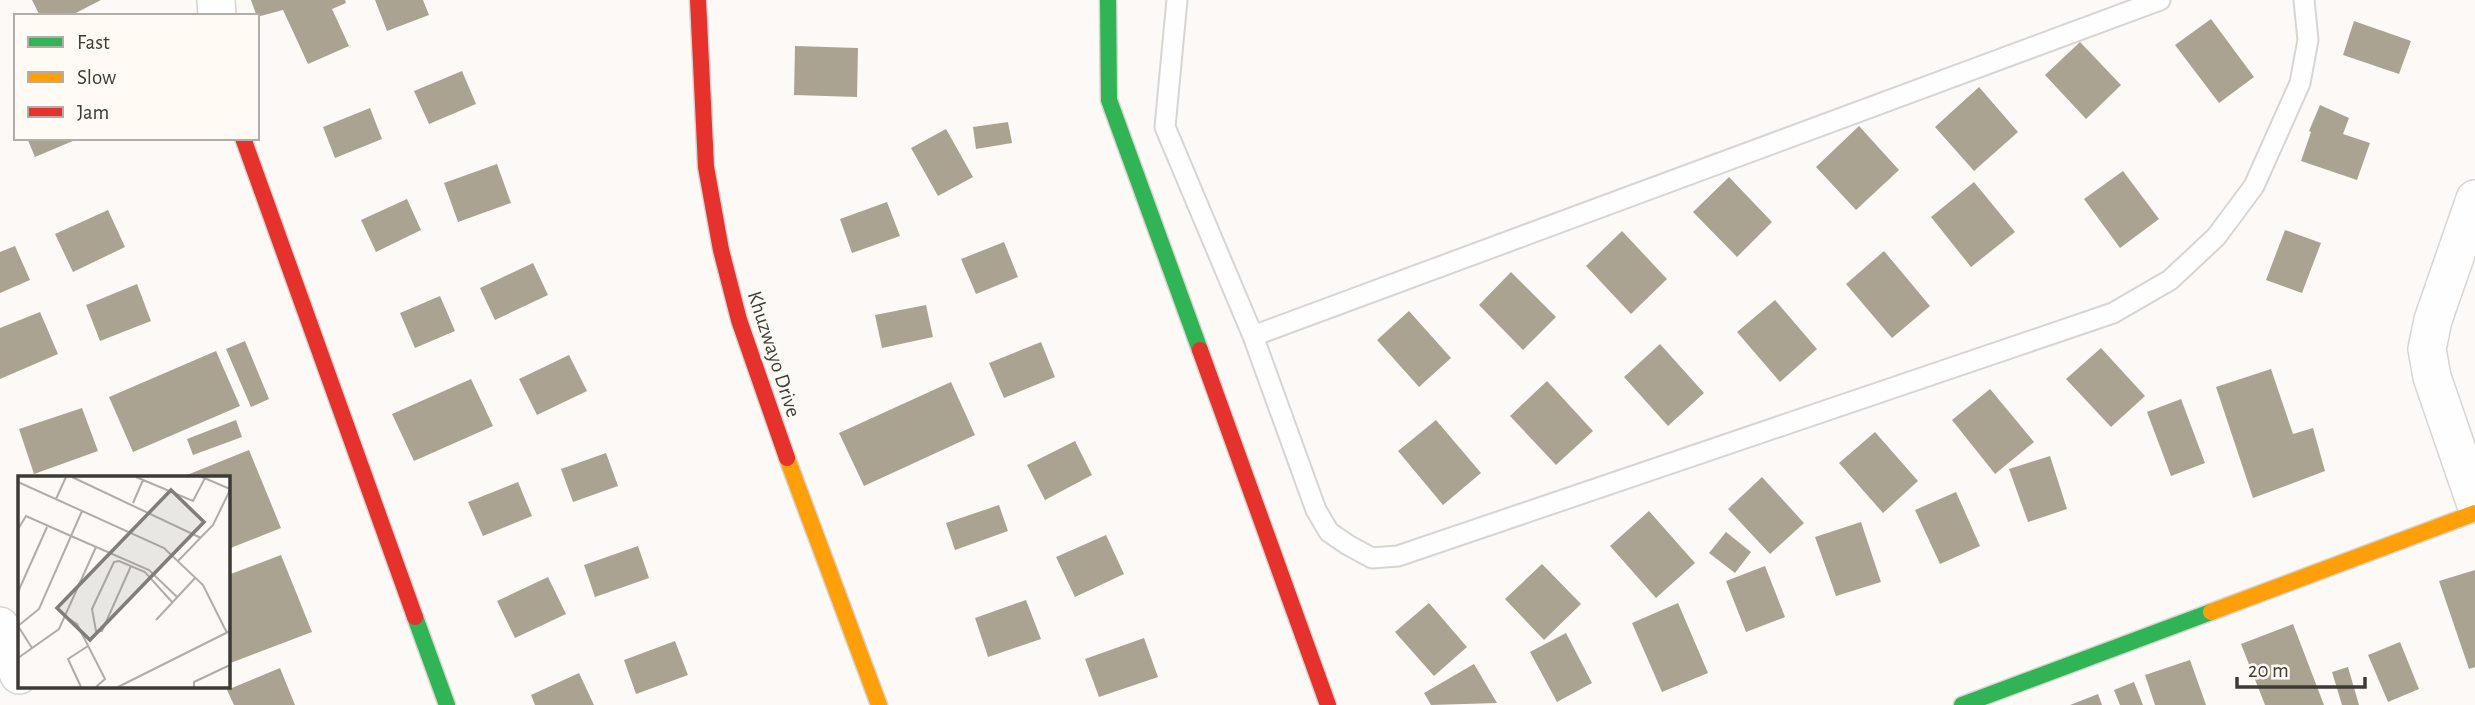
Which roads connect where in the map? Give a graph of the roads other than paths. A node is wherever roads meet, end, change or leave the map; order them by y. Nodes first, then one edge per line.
1 (698, 0) edge
2 (1108, 0) edge
3 (1177, 0) edge
4 (2160, 0) edge
5 (2304, 0) edge
6 (244, 140) edge
7 (2475, 199) edge
8 (1254, 336) junction
9 (2475, 502) edge
10 (2475, 513) edge
11 (0, 626) edge
12 (18, 672) edge
13 (25, 688) edge
14 (31, 705) edge
15 (447, 705) edge
16 (879, 705) edge
17 (1328, 705) edge
18 (1962, 705) edge

1 - 16 street, Khuzwayo Drive
2 - 17 street
3 - 8 lane
4 - 8 lane
5 - 8 lane
6 - 15 street
7 - 9 street
10 - 18 street
11 - 12 street
13 - 14 street

